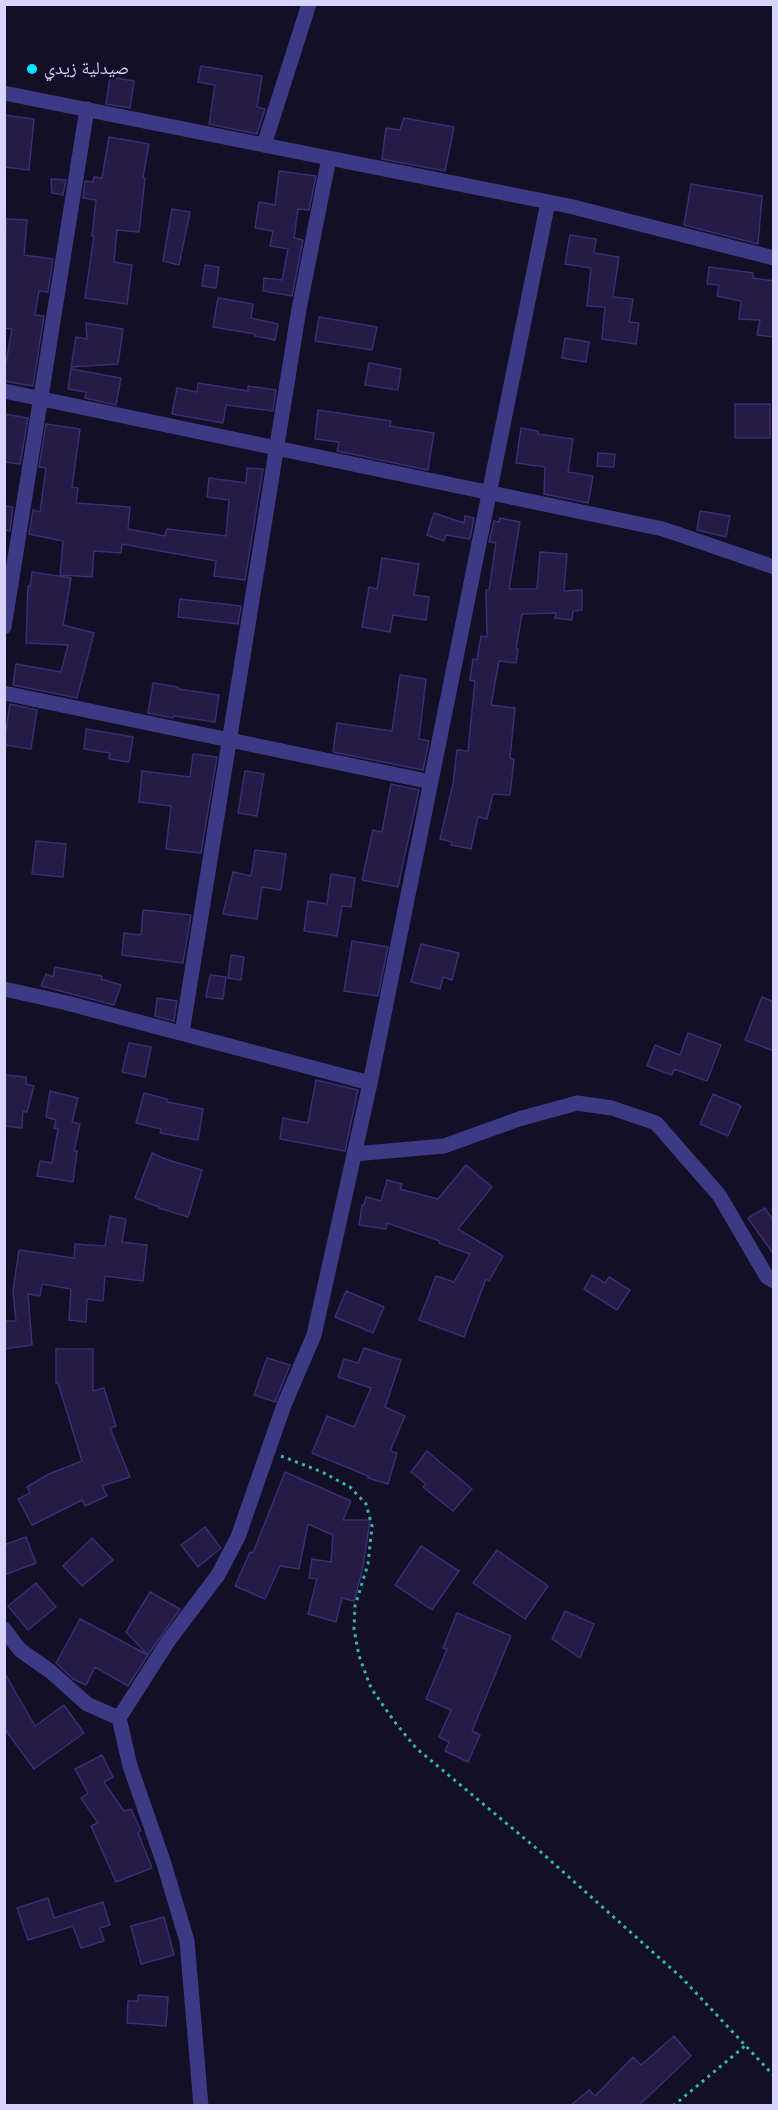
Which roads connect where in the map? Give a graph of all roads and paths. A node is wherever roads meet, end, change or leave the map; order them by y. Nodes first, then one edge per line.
1 (309, 4) edge
2 (4, 93) edge
3 (87, 109) junction
4 (264, 145) junction
5 (329, 158) junction
6 (548, 202) junction
7 (774, 258) edge
8 (4, 391) edge
9 (41, 399) junction
10 (277, 448) junction
11 (489, 493) junction
12 (774, 567) edge
13 (4, 627) edge
14 (4, 693) edge
15 (230, 740) junction
16 (431, 782) junction
17 (4, 989) edge
18 (182, 1033) junction
19 (370, 1083) junction
20 (354, 1154) junction
21 (774, 1281) edge
22 (268, 1451) junction
23 (4, 1629) edge
24 (118, 1718) junction
25 (745, 2046) junction
26 (774, 2076) edge
27 (201, 2106) edge
28 (673, 2106) edge

1 - 4 street
2 - 3 street
3 - 4 street
3 - 9 street
4 - 5 street
5 - 6 street
5 - 10 street
6 - 7 street
6 - 11 street
8 - 9 street
9 - 10 street
9 - 13 street
10 - 11 street
10 - 15 street
11 - 12 street
11 - 16 street
14 - 15 street
15 - 16 street
15 - 18 street
16 - 19 street
17 - 18 street
18 - 19 street
19 - 20 street
20 - 21 street
20 - 22 street
22 - 24 street
22 - 25 path
23 - 24 street
24 - 27 street
25 - 26 path
25 - 28 path

